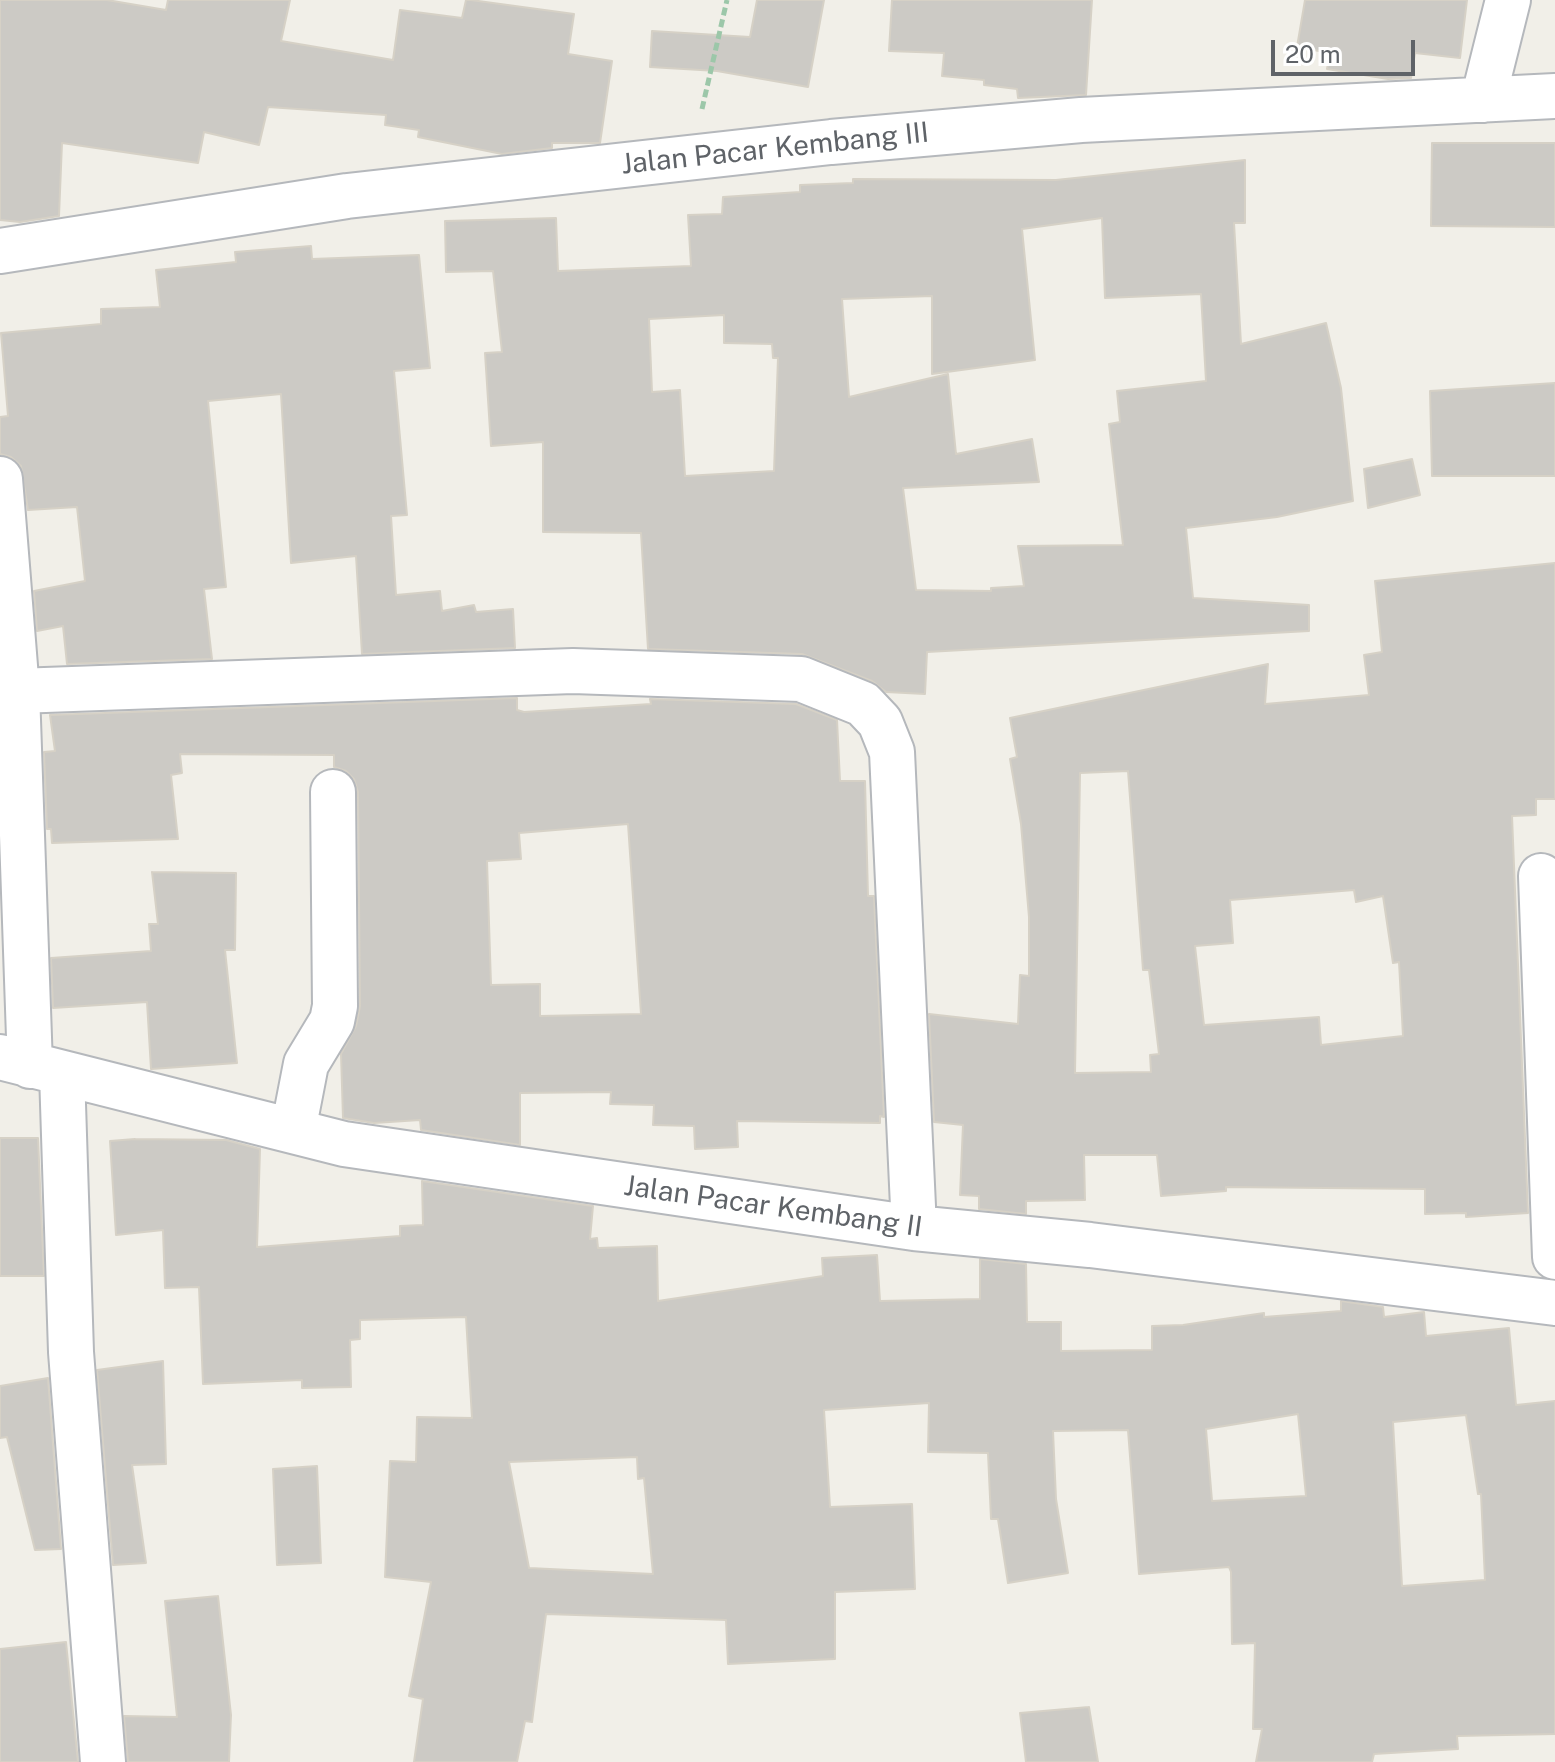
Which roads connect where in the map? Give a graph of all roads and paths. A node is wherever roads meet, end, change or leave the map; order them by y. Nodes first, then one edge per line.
1 (727, 0) edge
2 (1508, 0) edge
3 (1555, 96) edge
4 (1483, 100) junction
5 (691, 157) junction
6 (0, 251) edge
7 (0, 479) edge
8 (17, 691) junction
9 (333, 792) dead end
10 (1541, 876) dead end
11 (31, 1065) edge
12 (293, 1131) junction
13 (914, 1228) junction
14 (1555, 1257) edge
15 (1555, 1303) edge
16 (103, 1762) edge

1 - 5 path
2 - 4 street
3 - 4 street, Jalan Pacar Kembang III
4 - 5 street, Jalan Pacar Kembang III
5 - 6 street, Jalan Pacar Kembang III
7 - 8 street
8 - 11 street
8 - 13 street
9 - 12 street
10 - 14 street
11 - 12 street, Jalan Pacar Kembang II
11 - 16 street
12 - 13 street, Jalan Pacar Kembang II
13 - 15 street, Jalan Pacar Kembang II

